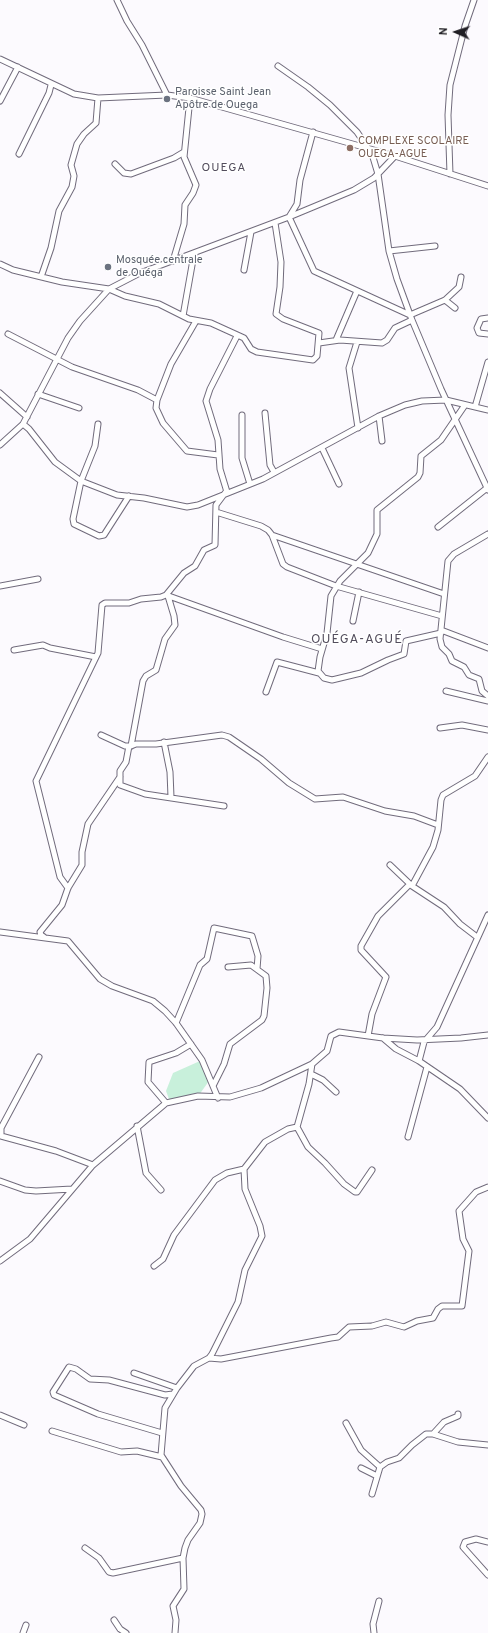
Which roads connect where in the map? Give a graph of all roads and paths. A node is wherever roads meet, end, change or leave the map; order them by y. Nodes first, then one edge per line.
1 (117, 0) edge
2 (474, 0) edge
3 (0, 60) edge
4 (278, 66) dead end
5 (18, 67) junction
6 (51, 85) junction
7 (167, 95) junction
8 (98, 98) junction
9 (190, 98) junction
10 (0, 101) edge
11 (313, 132) junction
12 (369, 149) junction
13 (184, 152) junction
14 (19, 154) dead end
15 (395, 156) junction
16 (115, 164) dead end
17 (378, 174) junction
18 (450, 174) junction
19 (488, 186) edge
20 (289, 218) junction
21 (275, 223) junction
22 (251, 232) junction
23 (435, 246) dead end
24 (389, 251) junction
25 (194, 254) junction
26 (173, 261) junction
27 (0, 264) edge
28 (244, 270) dead end
29 (41, 277) junction
30 (462, 277) dead end
31 (109, 289) junction
32 (357, 291) junction
33 (445, 300) junction
34 (455, 308) dead end
35 (183, 316) junction
36 (411, 318) junction
37 (488, 318) edge
38 (196, 321) junction
39 (8, 334) dead end
40 (488, 334) edge
41 (237, 336) junction
42 (336, 340) junction
43 (357, 342) junction
44 (319, 343) junction
45 (56, 360) junction
46 (488, 362) edge
47 (0, 393) edge
48 (38, 394) junction
49 (157, 400) junction
50 (446, 400) junction
51 (465, 405) junction
52 (475, 407) junction
53 (79, 408) dead end
54 (488, 410) edge
55 (265, 413) dead end
56 (242, 415) dead end
57 (379, 416) junction
58 (27, 417) junction
59 (456, 420) junction
60 (23, 424) junction
61 (98, 424) dead end
62 (358, 428) junction
63 (382, 441) dead end
64 (0, 445) edge
65 (322, 448) junction
66 (218, 455) junction
67 (274, 472) junction
68 (80, 481) junction
69 (250, 484) junction
70 (339, 484) dead end
71 (487, 489) edge
72 (227, 492) junction
73 (129, 496) junction
74 (216, 512) junction
75 (438, 527) dead end
76 (488, 534) edge
77 (272, 535) junction
78 (356, 565) junction
79 (38, 579) dead end
80 (0, 586) edge
81 (336, 586) junction
82 (359, 592) junction
83 (444, 594) junction
84 (167, 595) junction
85 (442, 616) junction
86 (353, 621) dead end
87 (441, 632) junction
88 (488, 648) edge
89 (322, 649) junction
90 (14, 650) dead end
91 (96, 656) junction
92 (319, 673) junction
93 (446, 691) dead end
94 (266, 692) dead end
95 (488, 696) edge
96 (488, 701) edge
97 (440, 728) dead end
98 (488, 730) edge
99 (102, 735) dead end
100 (164, 742) junction
101 (130, 746) junction
102 (488, 757) edge
103 (120, 777) junction
104 (171, 797) junction
105 (224, 806) dead end
106 (438, 825) junction
107 (390, 865) dead end
108 (411, 885) junction
109 (68, 888) junction
110 (488, 915) edge
111 (0, 932) edge
112 (45, 937) junction
113 (477, 937) junction
114 (228, 967) dead end
115 (257, 969) junction
116 (176, 1023) junction
117 (437, 1027) junction
118 (488, 1035) edge
119 (368, 1036) junction
120 (383, 1038) junction
121 (426, 1039) junction
122 (446, 1039) junction
123 (191, 1044) junction
124 (39, 1057) dead end
125 (418, 1060) junction
126 (312, 1064) junction
127 (428, 1067) junction
128 (311, 1074) junction
129 (213, 1086) junction
130 (336, 1092) dead end
131 (218, 1098) junction
132 (166, 1103) junction
133 (488, 1118) edge
134 (137, 1126) junction
135 (297, 1127) junction
136 (408, 1136) dead end
137 (93, 1165) junction
138 (244, 1169) junction
139 (372, 1170) dead end
140 (0, 1181) edge
141 (488, 1187) edge
142 (72, 1189) junction
143 (161, 1190) dead end
144 (0, 1261) edge
145 (154, 1266) dead end
146 (209, 1358) junction
147 (134, 1373) dead end
148 (176, 1388) junction
149 (173, 1394) junction
150 (458, 1414) dead end
151 (0, 1415) edge
152 (346, 1423) dead end
153 (24, 1425) dead end
154 (52, 1431) dead end
155 (162, 1433) junction
156 (433, 1434) junction
157 (488, 1445) edge
158 (162, 1457) junction
159 (380, 1466) junction
160 (361, 1468) dead end
161 (377, 1476) junction
162 (372, 1494) dead end
163 (488, 1542) edge
164 (85, 1548) dead end
165 (183, 1558) junction
166 (488, 1575) edge
167 (378, 1601) dead end
168 (114, 1620) dead end
169 (26, 1625) dead end
170 (23, 1633) edge
171 (126, 1633) edge
172 (175, 1633) edge
173 (374, 1633) edge

1 - 7 street
2 - 18 street
3 - 5 street
4 - 12 street
5 - 6 street
5 - 10 street
6 - 8 street
6 - 14 street
7 - 8 street
7 - 9 street
8 - 29 street
9 - 11 street
9 - 13 street
11 - 12 street
11 - 20 street
12 - 15 street
12 - 17 street
13 - 16 street
13 - 26 street
15 - 17 street
15 - 18 street
17 - 20 street
17 - 24 street
18 - 19 street
20 - 21 street
20 - 32 street
21 - 22 street
21 - 44 street
22 - 25 street
22 - 28 street
23 - 24 street
24 - 36 street
25 - 26 street
25 - 35 street
26 - 31 street
27 - 29 street
29 - 31 street
30 - 33 street
31 - 35 street
31 - 45 street
32 - 36 street
32 - 42 street
33 - 34 street
33 - 36 street
35 - 38 street
36 - 43 street
36 - 50 street
37 - 40 street
38 - 41 street
38 - 49 street
39 - 45 street
41 - 44 street
41 - 66 street
42 - 43 street
42 - 44 street
43 - 62 street
45 - 48 street
45 - 49 street
46 - 52 street
47 - 58 street
48 - 53 street
48 - 58 street
49 - 66 street
50 - 51 street
50 - 57 street
50 - 59 street
51 - 52 street
51 - 59 street
52 - 54 street
55 - 67 street
56 - 69 street
57 - 62 street
57 - 63 street
58 - 60 street
59 - 71 street
59 - 78 street
60 - 64 street
60 - 68 street
61 - 68 street
62 - 65 street
65 - 67 street
65 - 70 street
66 - 72 street
67 - 69 street
68 - 73 street
68 - 73 street
69 - 72 street
71 - 75 street
72 - 73 street
72 - 74 street
74 - 77 street
74 - 84 street
76 - 83 street
77 - 78 street
77 - 81 street
78 - 81 street
78 - 83 street
79 - 80 street
81 - 82 street
81 - 89 street
82 - 85 street
82 - 86 street
83 - 85 street
84 - 89 street
84 - 91 street
84 - 101 street
85 - 87 street
87 - 88 street
87 - 92 street
87 - 95 street
89 - 92 street
90 - 91 street
91 - 109 street
92 - 94 street
93 - 96 street
97 - 98 street
99 - 101 street
100 - 101 street
100 - 104 street
100 - 106 street
101 - 103 street
102 - 106 street
103 - 104 street
103 - 109 street
104 - 105 street
106 - 108 street
107 - 108 street
108 - 113 street
108 - 119 street
109 - 112 street
110 - 113 street
111 - 112 street
112 - 116 street
113 - 117 street
114 - 115 street
115 - 116 street
115 - 129 street
116 - 123 street
117 - 121 street
117 - 122 street
118 - 122 street
119 - 120 street
119 - 126 street
120 - 121 street
120 - 125 street
121 - 122 street
121 - 125 street
123 - 129 street
123 - 132 street
124 - 137 street
125 - 127 street
126 - 128 street
126 - 131 street
127 - 133 street
127 - 136 street
128 - 130 street
128 - 135 street
129 - 131 street
131 - 132 street
132 - 134 street
134 - 137 street
134 - 143 street
135 - 138 street
135 - 139 street
137 - 142 street
138 - 145 street
138 - 146 street
140 - 142 street
141 - 146 street
142 - 144 street
146 - 148 street
147 - 148 street
148 - 149 street
149 - 155 street
149 - 155 street
150 - 156 street
151 - 153 street
152 - 159 street
154 - 158 street
155 - 158 street
156 - 157 street
156 - 159 street
158 - 165 street
159 - 161 street
160 - 161 street
161 - 162 street
163 - 166 street
164 - 165 street
165 - 172 street
167 - 173 street
168 - 171 street
169 - 170 street

